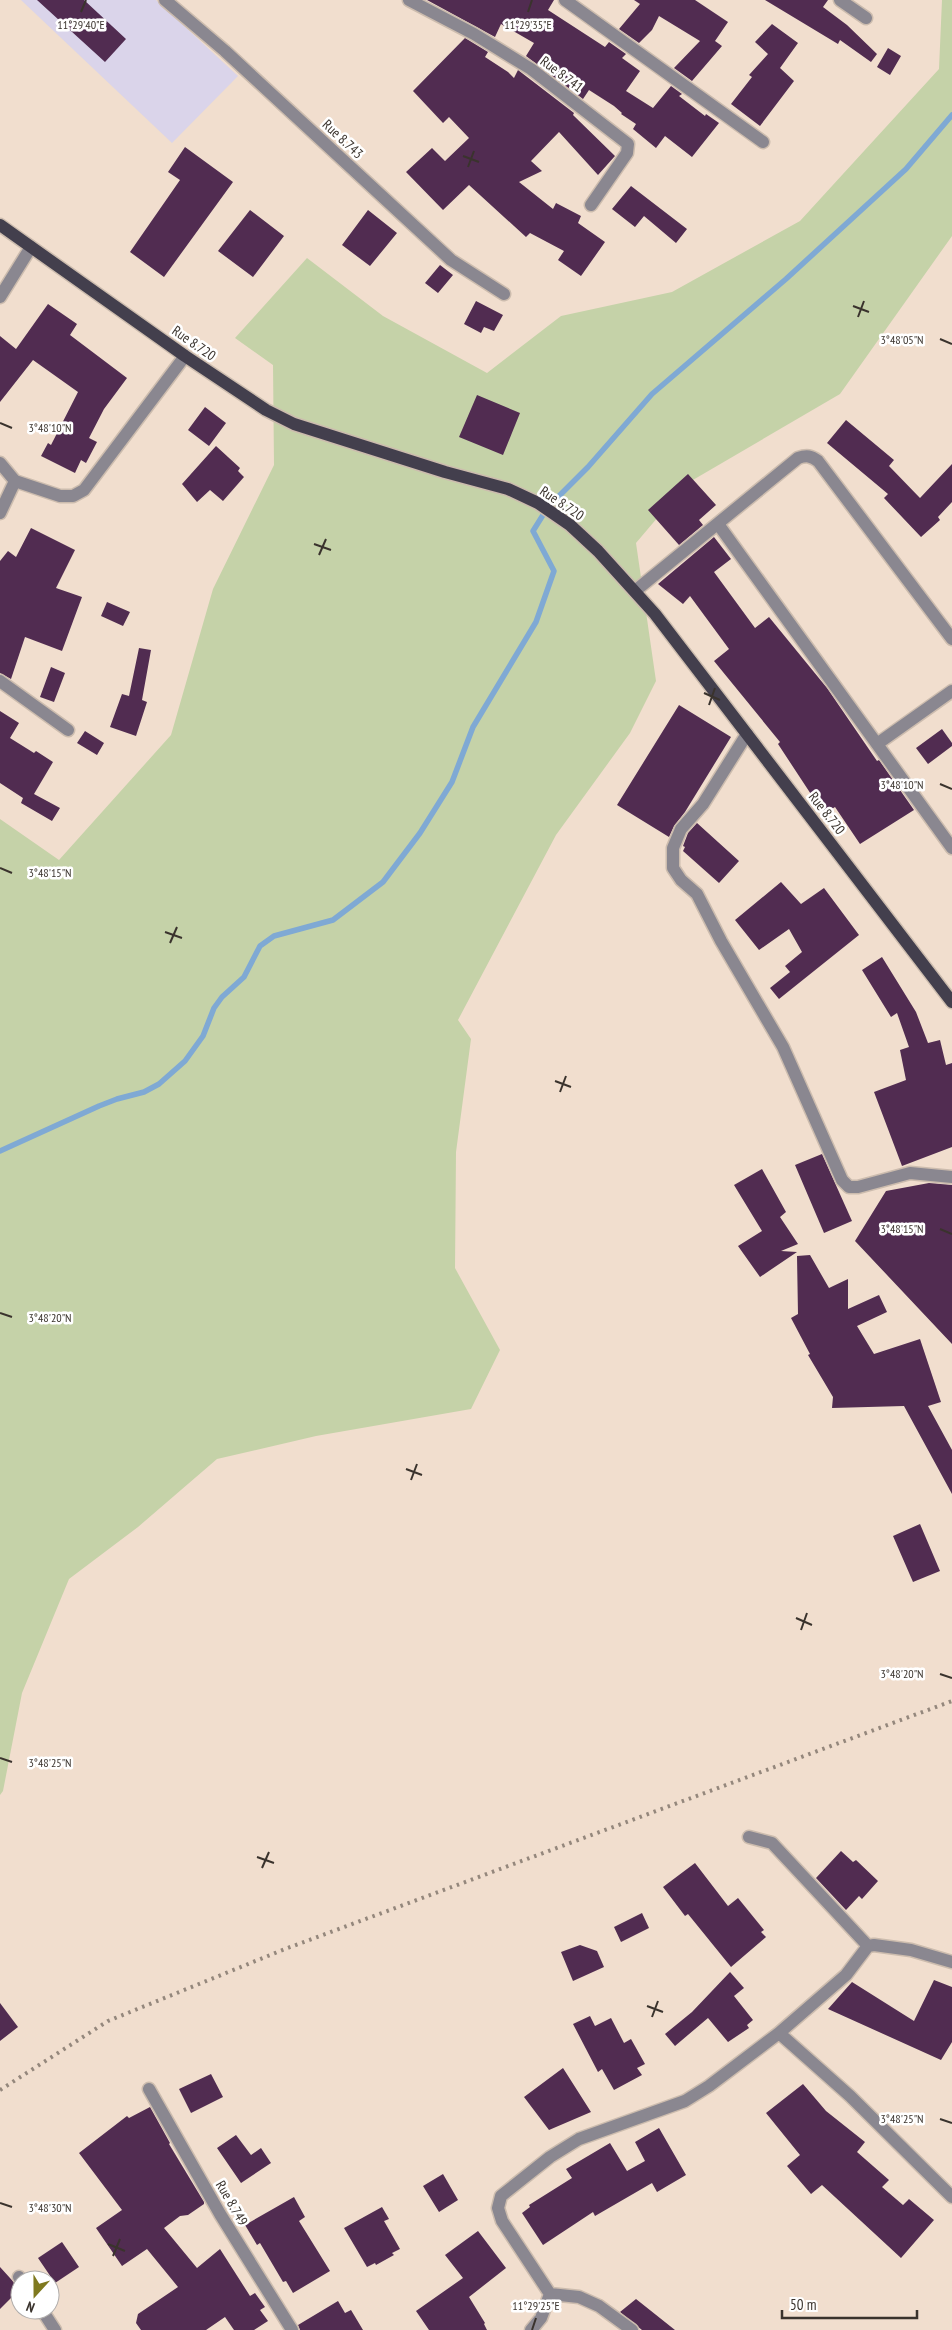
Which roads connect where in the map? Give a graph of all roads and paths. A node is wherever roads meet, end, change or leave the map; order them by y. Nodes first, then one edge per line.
1 (165, 0) edge
2 (409, 0) edge
3 (565, 0) edge
4 (840, 0) edge
5 (866, 18) dead end
6 (763, 142) dead end
7 (591, 205) dead end
8 (0, 225) edge
9 (31, 247) junction
10 (504, 294) dead end
11 (0, 297) edge
12 (185, 356) junction
13 (0, 463) edge
14 (15, 480) junction
15 (0, 513) edge
16 (718, 524) junction
17 (635, 591) junction
18 (952, 640) edge
19 (0, 681) edge
20 (952, 692) edge
21 (68, 730) dead end
22 (747, 734) junction
23 (878, 744) junction
24 (952, 848) edge
25 (952, 1002) edge
26 (952, 1177) edge
27 (749, 1837) dead end
28 (868, 1946) junction
29 (952, 1962) edge
30 (779, 2033) junction
31 (149, 2089) dead end
32 (952, 2197) edge
33 (550, 2294) junction
34 (292, 2330) edge
35 (531, 2330) edge
36 (632, 2330) edge

1 - 10 street, Rue 8.743
2 - 7 street, Rue 8.741
3 - 6 street
4 - 5 street
8 - 9 main road, Rue 8.720
9 - 11 street
9 - 12 main road, Rue 8.720
12 - 14 street
12 - 17 main road, Rue 8.720
13 - 14 street
14 - 15 street
16 - 17 street
16 - 18 street
16 - 23 street
17 - 22 main road, Rue 8.720
19 - 21 street
20 - 23 street
22 - 25 main road, Rue 8.720
22 - 26 street
23 - 24 street
27 - 28 street
28 - 29 street
28 - 30 street
30 - 32 street
30 - 33 street
31 - 34 street, Rue 8.749
33 - 35 street
33 - 36 street

